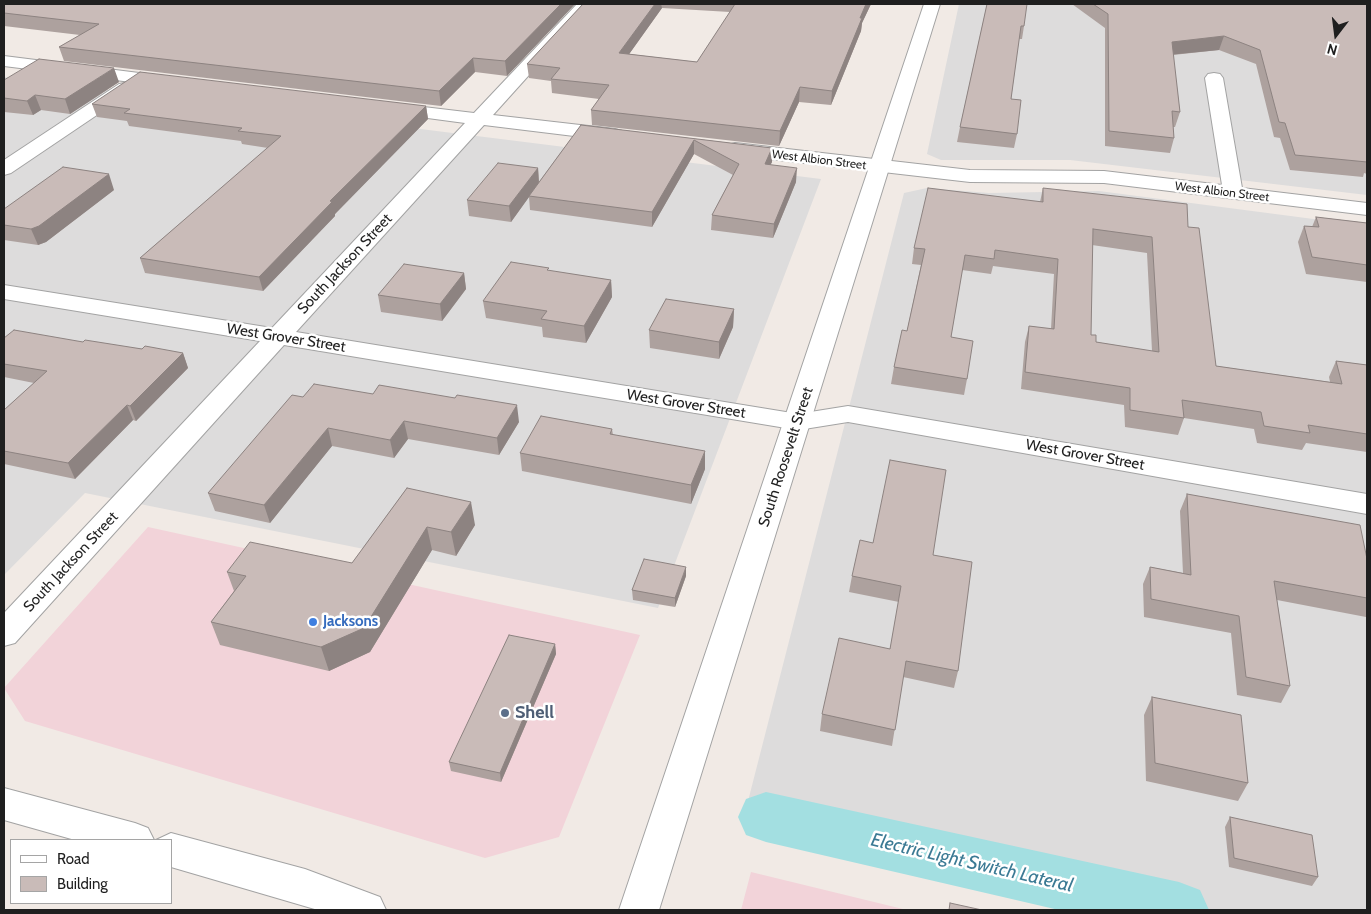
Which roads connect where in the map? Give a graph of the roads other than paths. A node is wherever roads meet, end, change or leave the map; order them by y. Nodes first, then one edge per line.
1 (585, 4) edge
2 (932, 4) edge
3 (4, 61) edge
4 (140, 78) junction
5 (1214, 78) dead end
6 (188, 84) edge
7 (372, 106) edge
8 (479, 119) junction
9 (635, 138) edge
10 (713, 147) edge
11 (879, 167) junction
12 (4, 169) edge
13 (1233, 193) junction
14 (1367, 210) edge
15 (4, 292) edge
16 (278, 337) junction
17 (798, 422) junction
18 (1367, 504) edge
19 (4, 634) edge
20 (4, 804) edge
21 (131, 839) edge
22 (172, 850) edge
23 (366, 910) edge
24 (639, 910) edge

1 - 8 street, South Jackson Street
2 - 11 street, South Roosevelt Street
3 - 4 street
4 - 6 street
4 - 12 street
5 - 13 street
7 - 8 street
8 - 9 street
8 - 16 street, South Jackson Street
10 - 11 street, West Albion Street
11 - 13 street, West Albion Street
11 - 17 street, South Roosevelt Street
13 - 14 street, West Albion Street
15 - 16 street, West Grover Street
16 - 17 street, West Grover Street
16 - 19 street, South Jackson Street
17 - 18 street, West Grover Street
17 - 24 street, South Roosevelt Street
20 - 21 street
22 - 23 street

